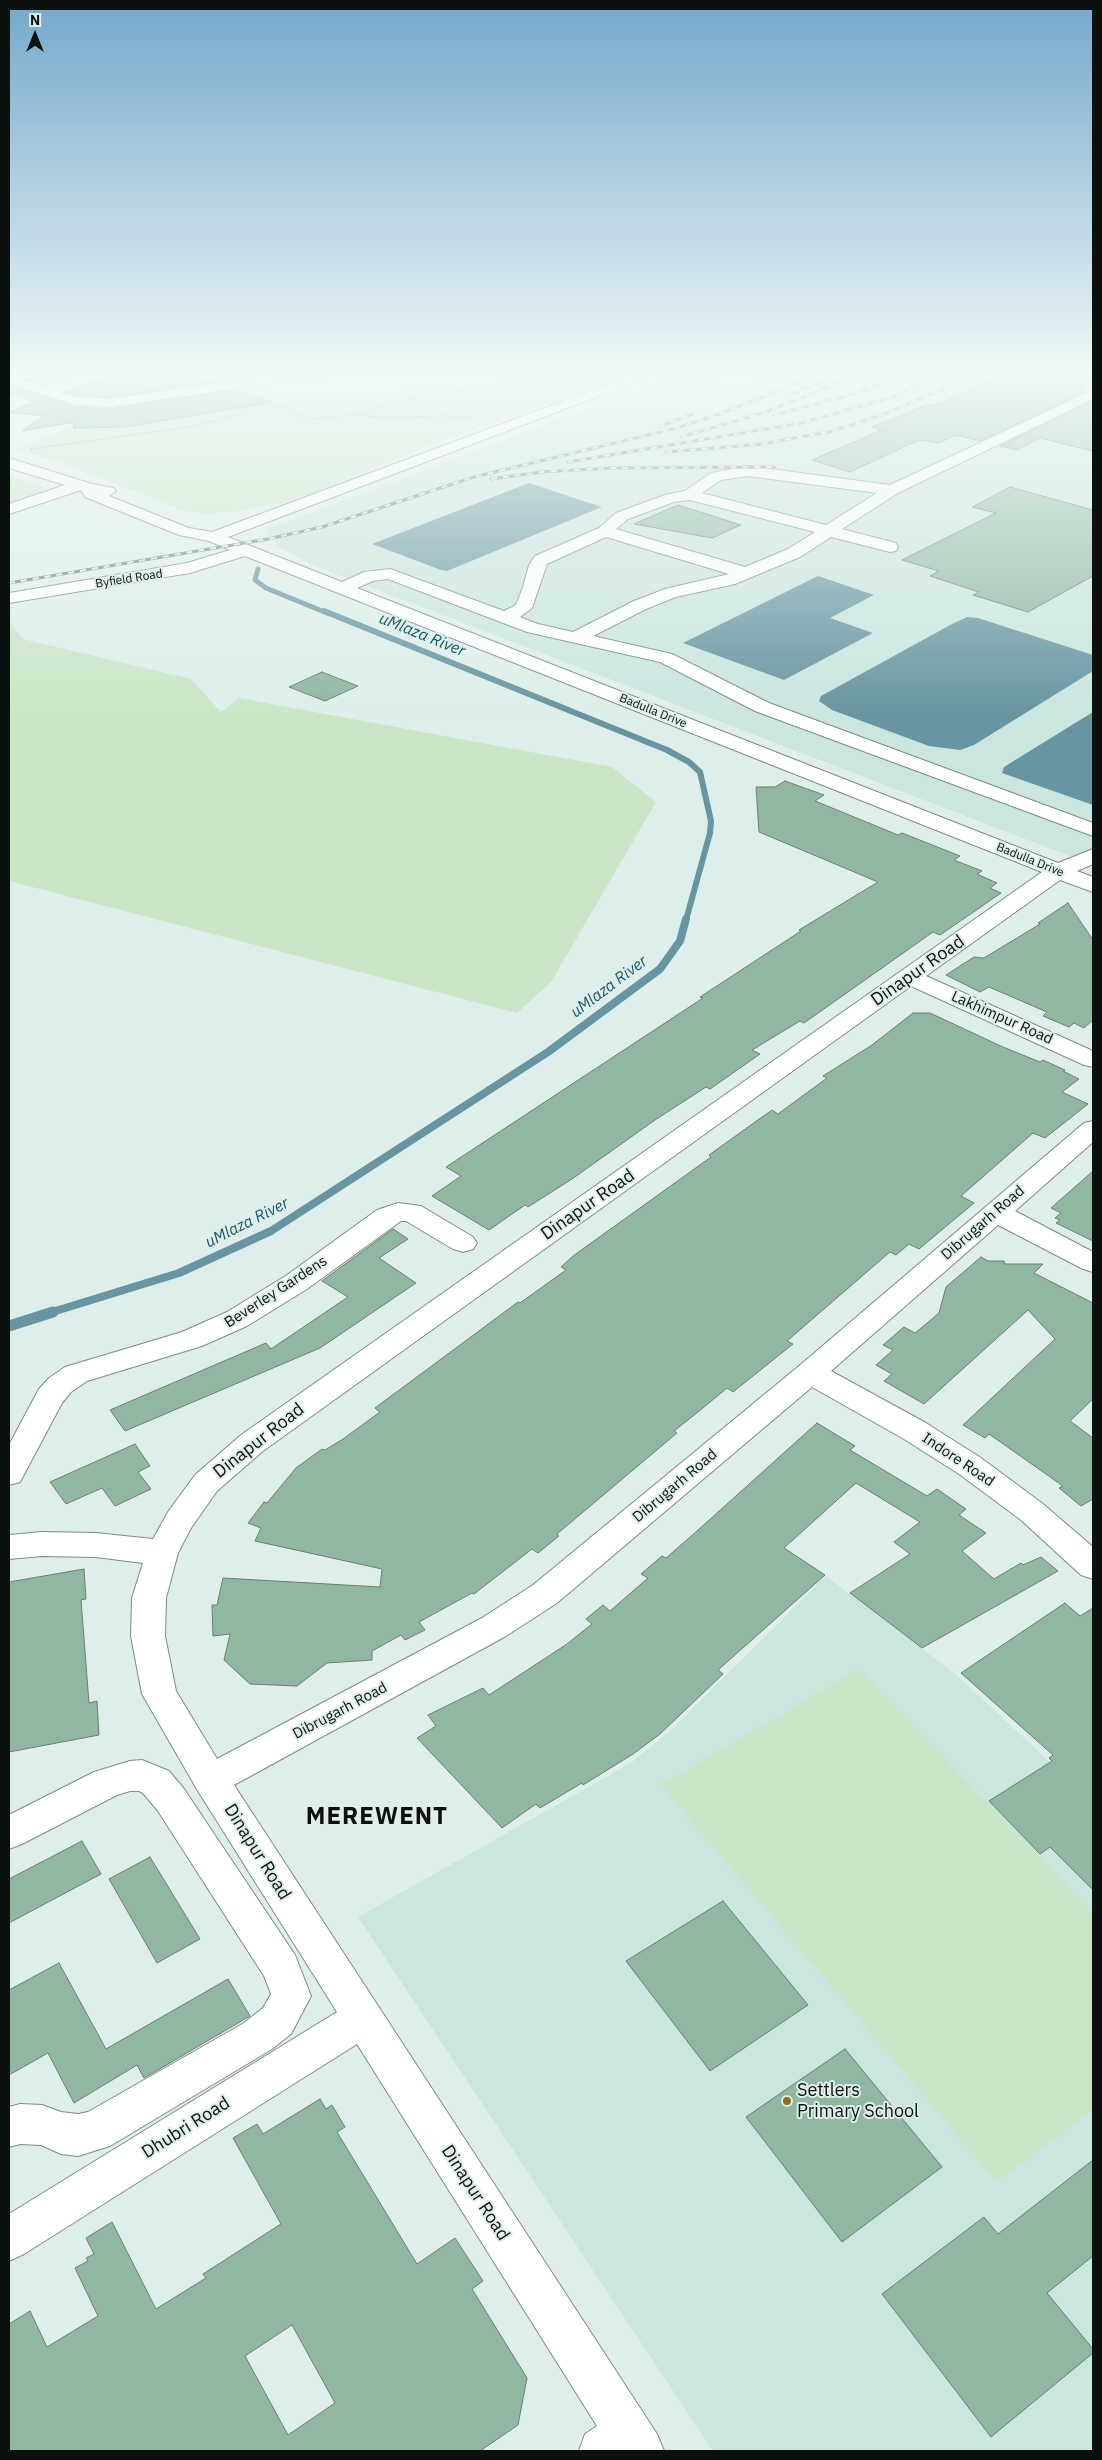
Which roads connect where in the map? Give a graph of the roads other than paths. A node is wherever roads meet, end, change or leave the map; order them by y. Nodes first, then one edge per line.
1 (86, 486) junction
2 (348, 486) edge
3 (703, 486) edge
4 (860, 486) edge
5 (901, 486) edge
6 (892, 490) junction
7 (690, 495) junction
8 (9, 509) edge
9 (167, 513) junction
10 (274, 513) junction
11 (189, 516) dead end
12 (216, 518) dead end
13 (829, 530) junction
14 (605, 531) junction
15 (213, 537) junction
16 (890, 547) dead end
17 (246, 550) junction
18 (746, 573) junction
19 (342, 588) junction
20 (9, 598) edge
21 (504, 618) junction
22 (578, 638) junction
23 (1093, 830) edge
24 (1093, 855) edge
25 (1058, 871) junction
26 (1093, 885) edge
27 (910, 977) junction
28 (1093, 1060) edge
29 (1093, 1128) edge
30 (995, 1212) junction
31 (463, 1243) dead end
32 (1093, 1263) edge
33 (810, 1373) junction
34 (9, 1474) edge
35 (9, 1547) edge
36 (162, 1553) junction
37 (1093, 1566) edge
38 (212, 1780) junction
39 (9, 1833) edge
40 (363, 2018) junction
41 (9, 2128) edge
42 (9, 2239) edge
43 (623, 2445) edge

1 - 8 street
1 - 9 street
1 - 15 street
2 - 10 street
3 - 7 street
4 - 6 street
5 - 6 street
6 - 13 street
7 - 13 street
7 - 14 street
9 - 11 street
9 - 15 street
10 - 12 street
10 - 15 street
13 - 16 street
13 - 18 street
14 - 18 street
14 - 21 street
15 - 17 street, Badulla Drive
17 - 19 street, Badulla Drive
17 - 20 street, Byfield Road
18 - 22 street
19 - 21 street
19 - 25 street, Badulla Drive
21 - 22 street
22 - 23 street
24 - 25 street, Dinapur Road
25 - 26 street, Badulla Drive
25 - 27 street, Dinapur Road
27 - 28 street, Lakhimpur Road
27 - 36 street, Dinapur Road
29 - 30 street, Dibrugarh Road
30 - 32 street
30 - 33 street, Dibrugarh Road
31 - 34 street, Beverley Gardens
33 - 37 street, Indore Road
33 - 38 street, Dibrugarh Road
35 - 36 street
36 - 38 street, Dinapur Road
38 - 40 street, Dinapur Road
39 - 41 street
40 - 42 street, Dhubri Road
40 - 43 street, Dinapur Road

